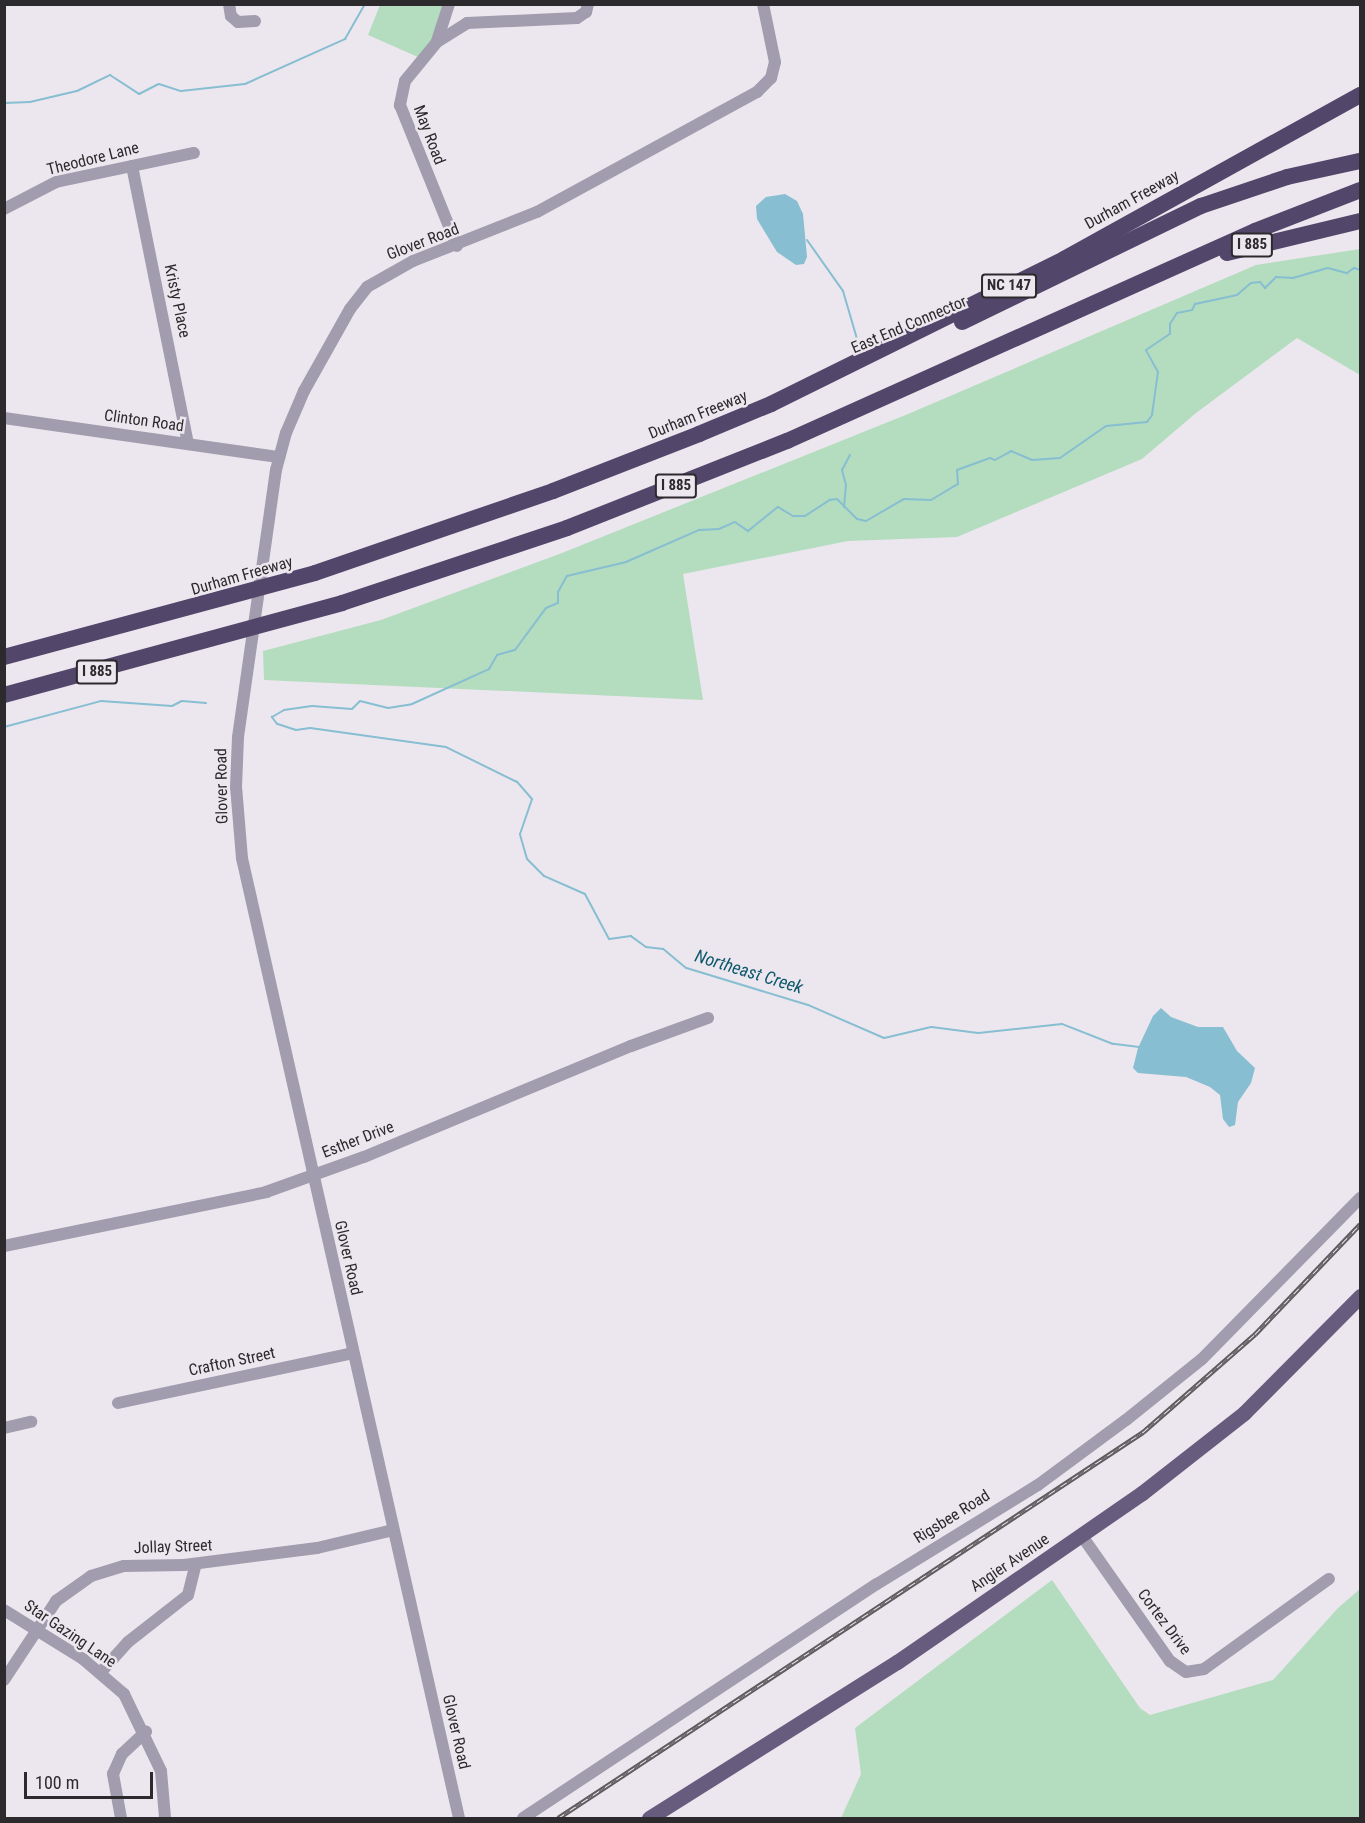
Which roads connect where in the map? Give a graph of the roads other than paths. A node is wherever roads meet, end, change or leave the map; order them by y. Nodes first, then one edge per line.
1 (229, 4) edge
2 (588, 4) edge
3 (763, 4) edge
4 (449, 8) edge
5 (255, 21) dead end
6 (467, 23) junction
7 (437, 42) junction
8 (1360, 95) edge
9 (194, 153) dead end
10 (1360, 161) edge
11 (132, 166) junction
12 (1360, 190) edge
13 (4, 209) edge
14 (1360, 221) edge
15 (457, 246) junction
16 (1146, 279) junction
17 (771, 404) junction
18 (4, 418) edge
19 (188, 443) junction
20 (279, 457) junction
21 (4, 657) edge
22 (4, 695) edge
23 (708, 1018) dead end
24 (313, 1175) junction
25 (1360, 1198) edge
26 (4, 1246) edge
27 (1360, 1296) edge
28 (352, 1353) junction
29 (118, 1403) dead end
30 (31, 1422) dead end
31 (4, 1428) edge
32 (393, 1530) junction
33 (1082, 1536) junction
34 (196, 1564) junction
35 (1329, 1579) dead end
36 (4, 1610) edge
37 (35, 1630) junction
38 (101, 1672) junction
39 (4, 1680) edge
40 (146, 1732) junction
41 (657, 1816) edge
42 (121, 1818) edge
43 (165, 1818) edge
44 (459, 1818) edge
45 (523, 1818) edge

1 - 5 street
2 - 6 street
3 - 15 street, Glover Road
4 - 6 street
4 - 7 street
6 - 7 street
7 - 15 street, May Road
8 - 17 highway, Durham Freeway / NC 147
9 - 11 street, Theodore Lane
10 - 17 highway, East End Connector / I 885
11 - 13 street, Theodore Lane
11 - 19 street, Kristy Place
12 - 16 highway
14 - 16 highway, I 885
15 - 20 street, Glover Road
16 - 22 highway, I 885
17 - 21 highway, Durham Freeway / I 885
18 - 19 street, Clinton Road
19 - 20 street, Clinton Road
20 - 24 street, Glover Road
23 - 24 street, Esther Drive
24 - 26 street, Esther Drive
24 - 28 street, Glover Road
25 - 45 street, Rigsbee Road
27 - 33 main road, Angier Avenue
28 - 29 street, Crafton Street
28 - 32 street, Glover Road
30 - 31 street
32 - 34 street, Jollay Street
32 - 44 street, Glover Road
33 - 35 street, Cortez Drive
33 - 41 main road, Angier Avenue
34 - 37 street, Jollay Street
34 - 38 street
36 - 37 street, Star Gazing Lane
37 - 38 street, Star Gazing Lane
37 - 39 street, Jollay Street
38 - 40 street, Star Gazing Lane
40 - 42 street
40 - 43 street, Star Gazing Lane

